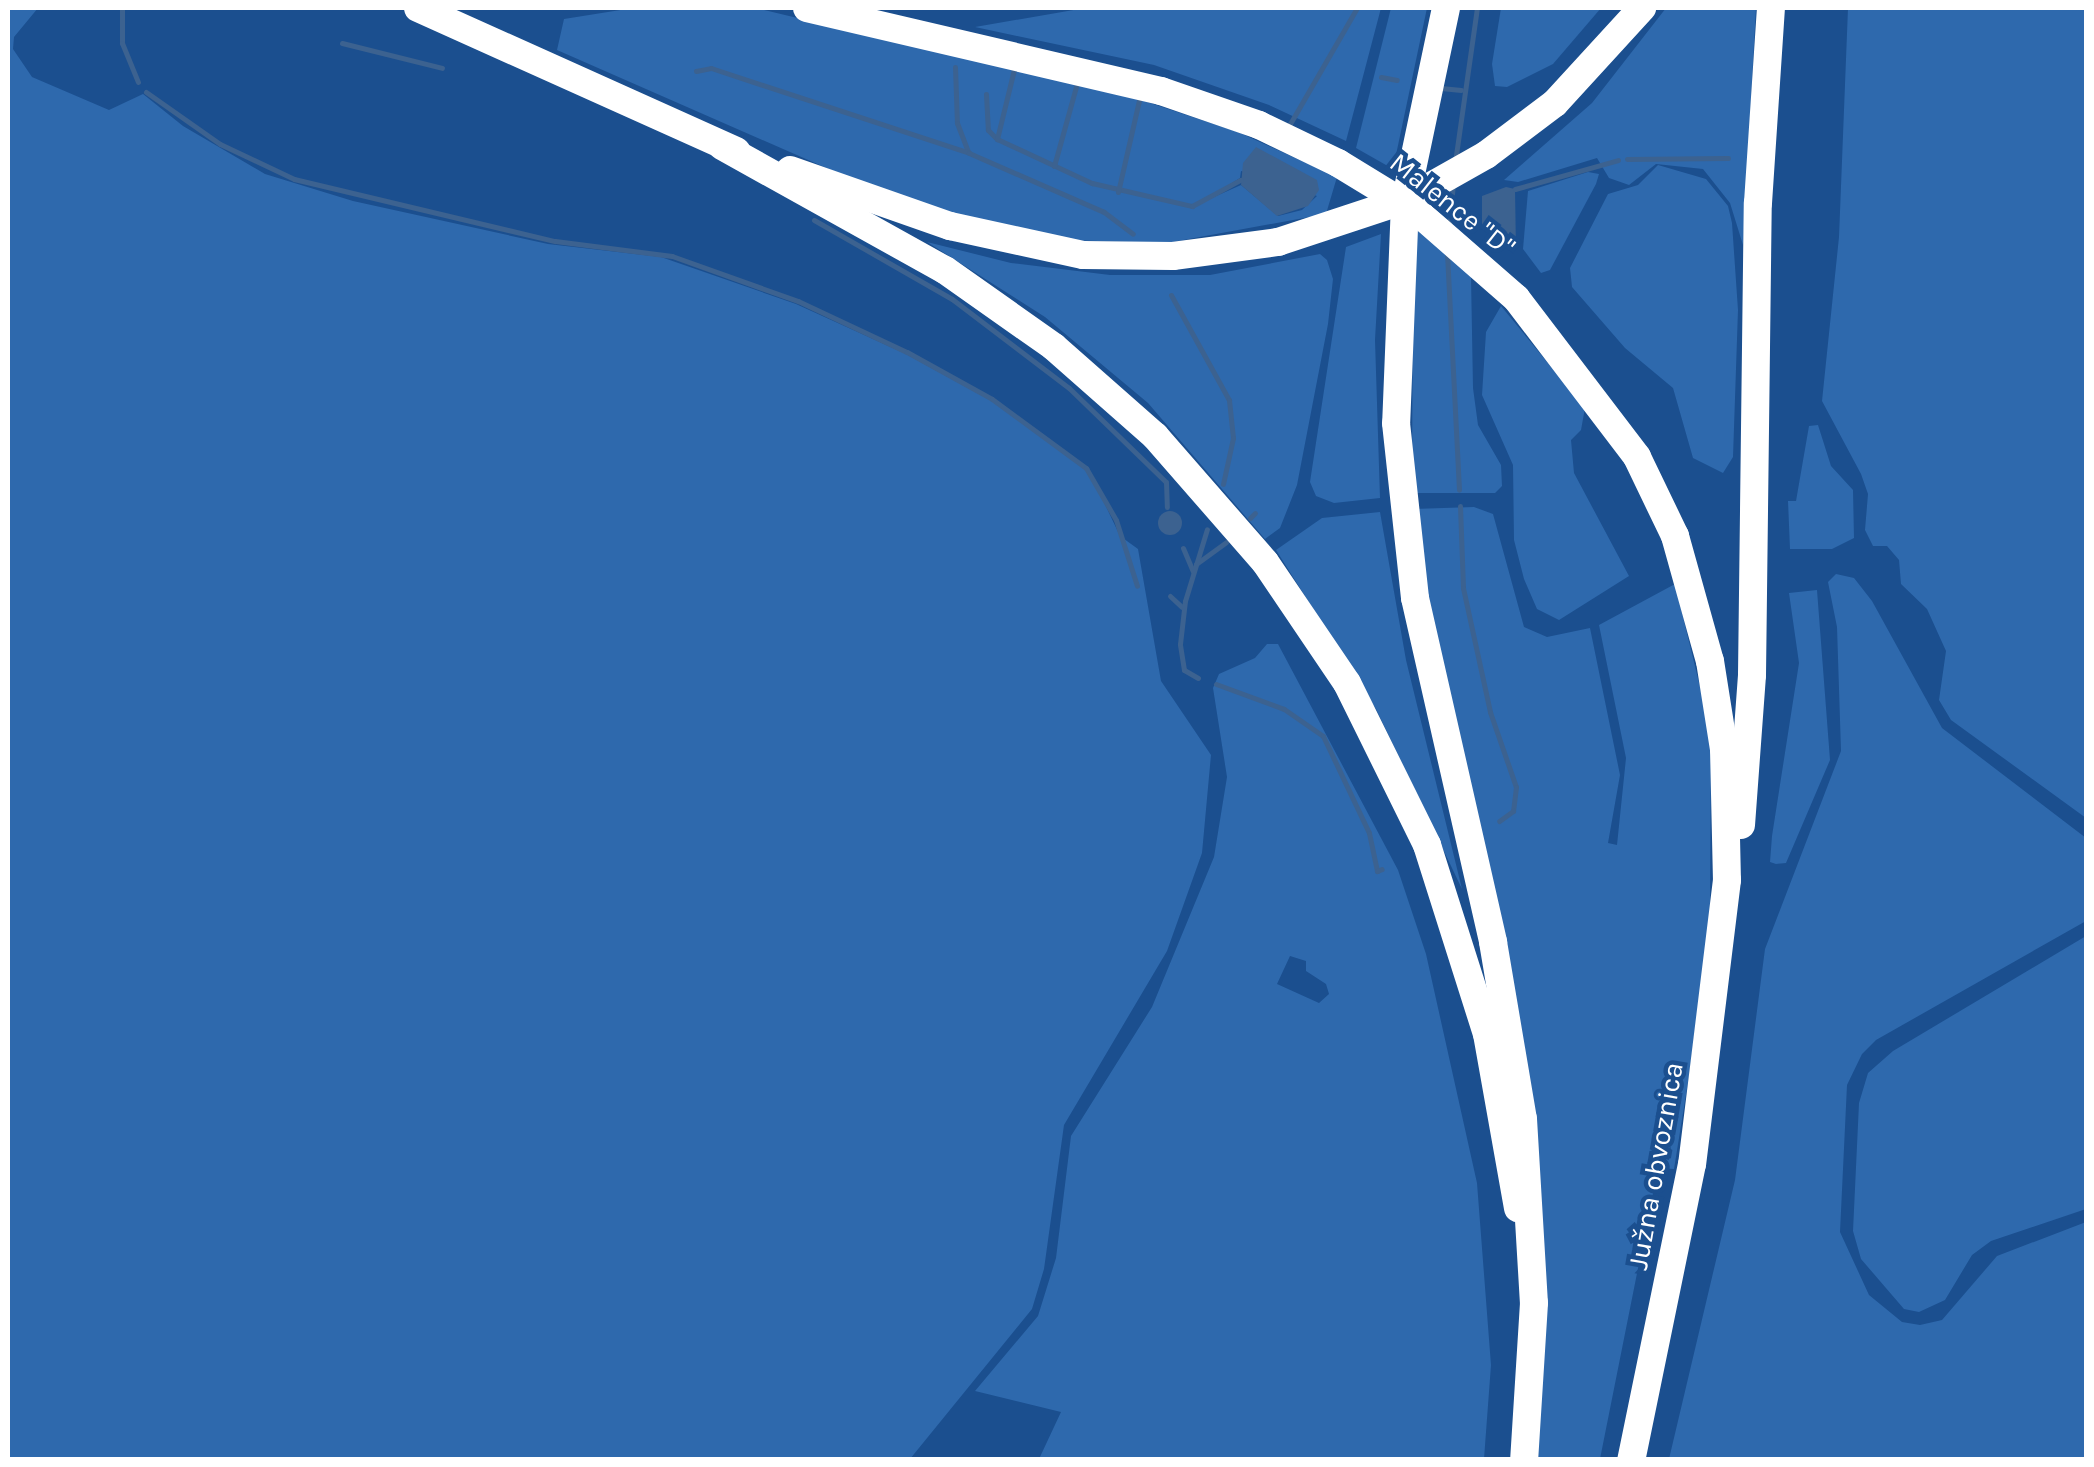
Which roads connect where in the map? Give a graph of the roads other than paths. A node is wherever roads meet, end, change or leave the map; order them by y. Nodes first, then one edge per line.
1 (418, 8) edge
2 (807, 8) edge
3 (1446, 8) edge
4 (1642, 8) edge
5 (1771, 8) edge
6 (722, 146) junction
7 (1727, 880) junction
8 (1533, 1241) junction
9 (1524, 1460) edge
10 (1631, 1460) edge

1 - 6 highway
2 - 7 highway, Malence "D"
3 - 8 highway
4 - 6 highway
5 - 7 highway
6 - 8 highway
7 - 10 highway, Južna obvoznica
8 - 9 highway

